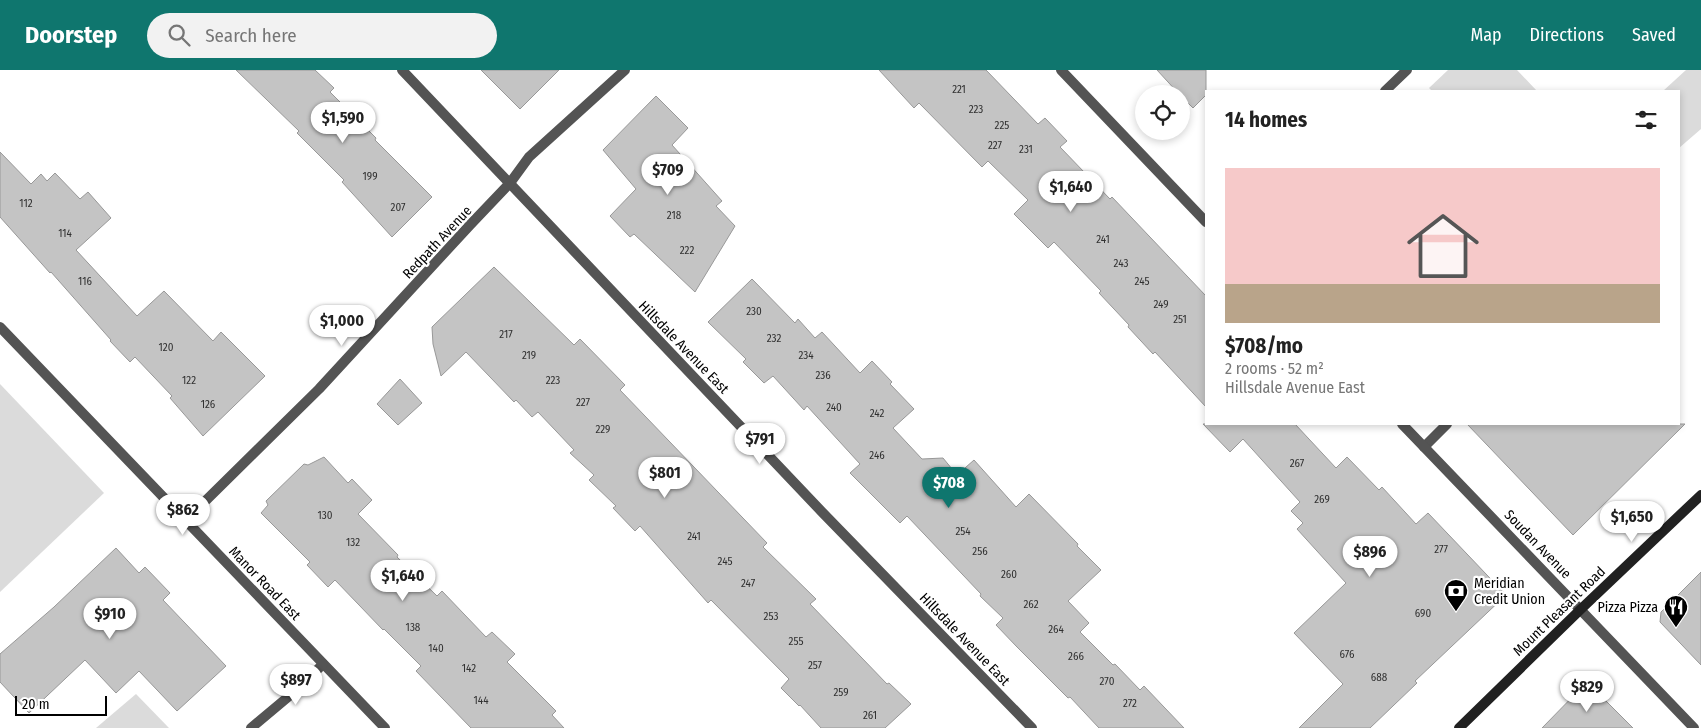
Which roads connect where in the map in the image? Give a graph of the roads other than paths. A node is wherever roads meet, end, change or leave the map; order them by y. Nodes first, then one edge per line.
1 (402, 70) edge
2 (625, 70) edge
3 (1061, 70) edge
4 (1407, 70) edge
5 (1386, 90) edge
6 (510, 183) junction
7 (1205, 221) edge
8 (0, 327) edge
9 (1403, 425) edge
10 (1446, 425) edge
11 (1424, 447) junction
12 (1701, 495) edge
13 (185, 521) junction
14 (1581, 609) junction
15 (324, 664) junction
16 (251, 728) edge
17 (385, 728) edge
18 (1032, 728) edge
19 (1459, 728) edge
20 (1694, 728) edge

1 - 6 street, Hillsdale Avenue East
2 - 6 street, Redpath Avenue
3 - 7 street
4 - 5 street
6 - 13 street, Redpath Avenue
6 - 18 street, Hillsdale Avenue East
8 - 13 street, Manor Road East
9 - 11 street, Soudan Avenue
10 - 11 street
11 - 14 street, Soudan Avenue
12 - 14 main road, Mount Pleasant Road
13 - 15 street, Manor Road East
14 - 19 main road, Mount Pleasant Road
14 - 20 street, Soudan Avenue
15 - 16 street
15 - 17 street, Manor Road East

